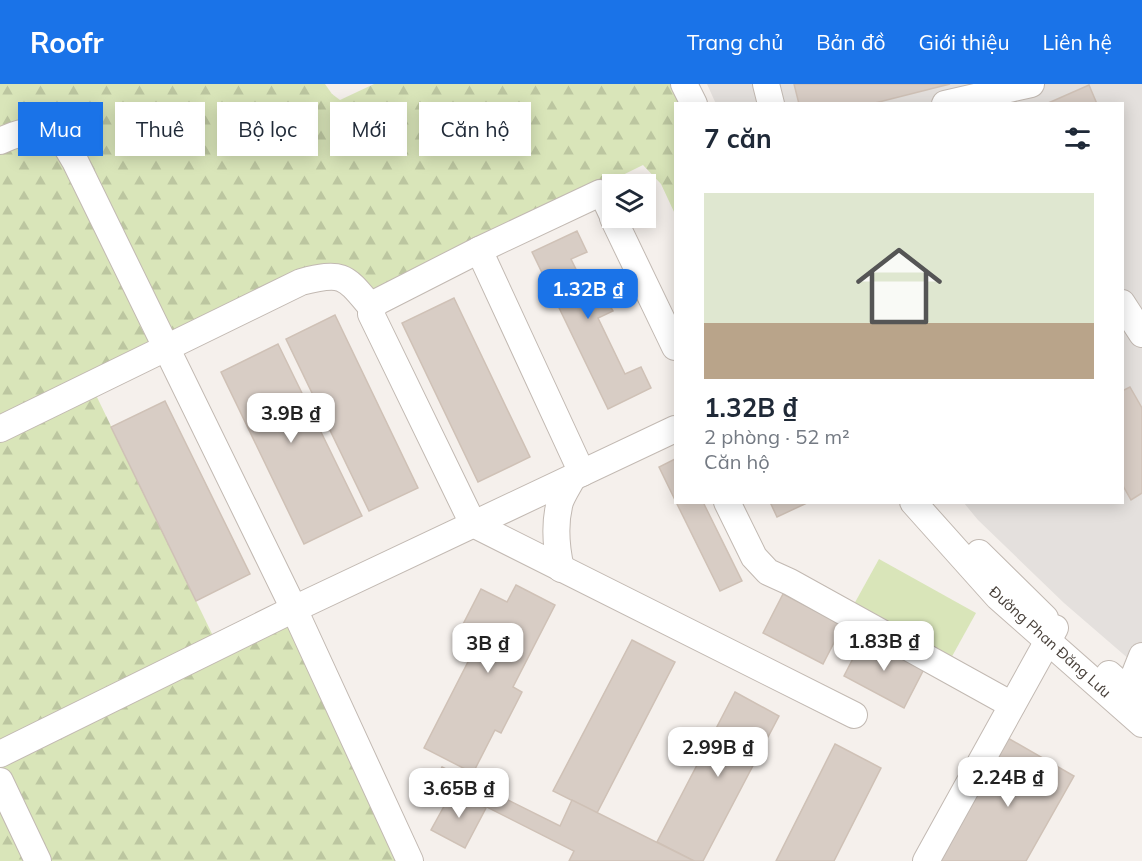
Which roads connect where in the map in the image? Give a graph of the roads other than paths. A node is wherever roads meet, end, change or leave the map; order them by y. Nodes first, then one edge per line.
1 (684, 84) edge
2 (700, 84) edge
3 (766, 84) edge
4 (1031, 84) edge
5 (693, 102) edge
6 (708, 102) edge
7 (770, 102) edge
8 (954, 102) edge
9 (0, 141) edge
10 (602, 194) edge
11 (619, 228) edge
12 (479, 250) junction
13 (1124, 306) edge
14 (372, 308) junction
15 (1142, 334) edge
16 (674, 345) edge
17 (166, 348) junction
18 (0, 429) edge
19 (674, 429) edge
20 (578, 475) junction
21 (727, 504) edge
22 (915, 504) edge
23 (936, 504) edge
24 (473, 524) junction
25 (561, 568) junction
26 (294, 609) junction
27 (1052, 635) junction
28 (1142, 656) edge
29 (1087, 666) junction
30 (1135, 695) edge
31 (1012, 705) junction
32 (854, 715) dead end
33 (1142, 724) edge
34 (0, 754) edge
35 (0, 781) edge
36 (39, 861) edge
37 (410, 861) edge
38 (926, 861) edge

1 - 5 street
2 - 6 street
3 - 7 street
4 - 8 street
9 - 17 street
10 - 12 street
11 - 16 street
12 - 14 street
12 - 20 street
13 - 15 street
14 - 17 street
14 - 24 street
17 - 18 street
17 - 26 street
19 - 20 street
20 - 24 street
20 - 25 street
21 - 31 street
22 - 27 street, Đường Phan Đăng Lưu
23 - 27 street, Đường Phan Đăng Lưu
24 - 25 street
24 - 26 street
25 - 32 street
26 - 34 street
26 - 37 street
27 - 29 street, Đường Phan Đăng Lưu
27 - 31 street
28 - 30 street
29 - 30 street, Đường Phan Đăng Lưu
29 - 33 street, Đường Phan Đăng Lưu
31 - 38 street
35 - 36 street

